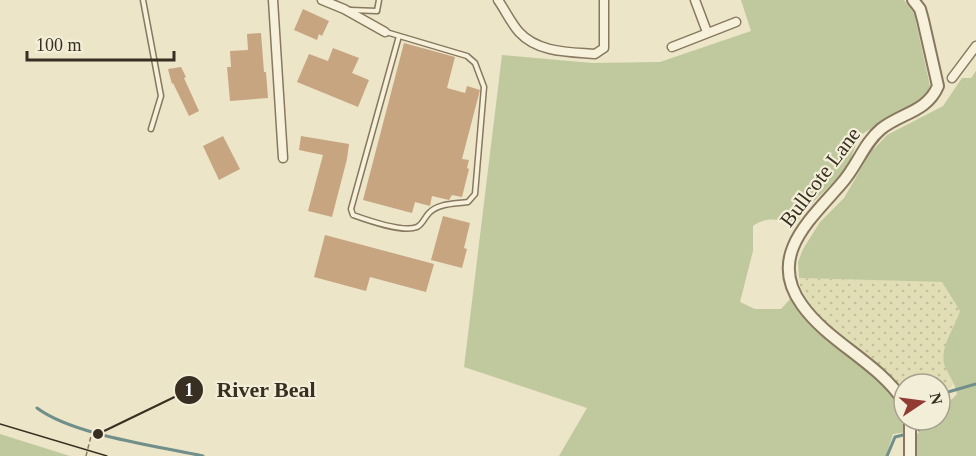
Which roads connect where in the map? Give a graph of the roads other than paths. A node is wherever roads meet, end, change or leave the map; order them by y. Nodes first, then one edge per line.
1 (143, 0) edge
2 (273, 0) edge
3 (322, 0) edge
4 (379, 0) edge
5 (498, 0) edge
6 (604, 0) edge
7 (695, 0) edge
8 (913, 0) edge
9 (344, 9) junction
10 (736, 22) dead end
11 (385, 32) joint
12 (706, 32) junction
13 (399, 36) junction
14 (976, 46) edge
15 (672, 47) dead end
16 (952, 78) dead end
17 (151, 129) dead end
18 (283, 158) dead end
19 (892, 386) edge
20 (910, 432) edge
21 (910, 456) edge

1 - 17 lane
2 - 18 street
3 - 9 street
4 - 9 lane
5 - 6 street
7 - 12 street
8 - 19 street, Bullcote Lane
9 - 11 street
10 - 12 street
11 - 13 lane
12 - 15 street
13 - 13 lane
14 - 16 street
20 - 21 street

